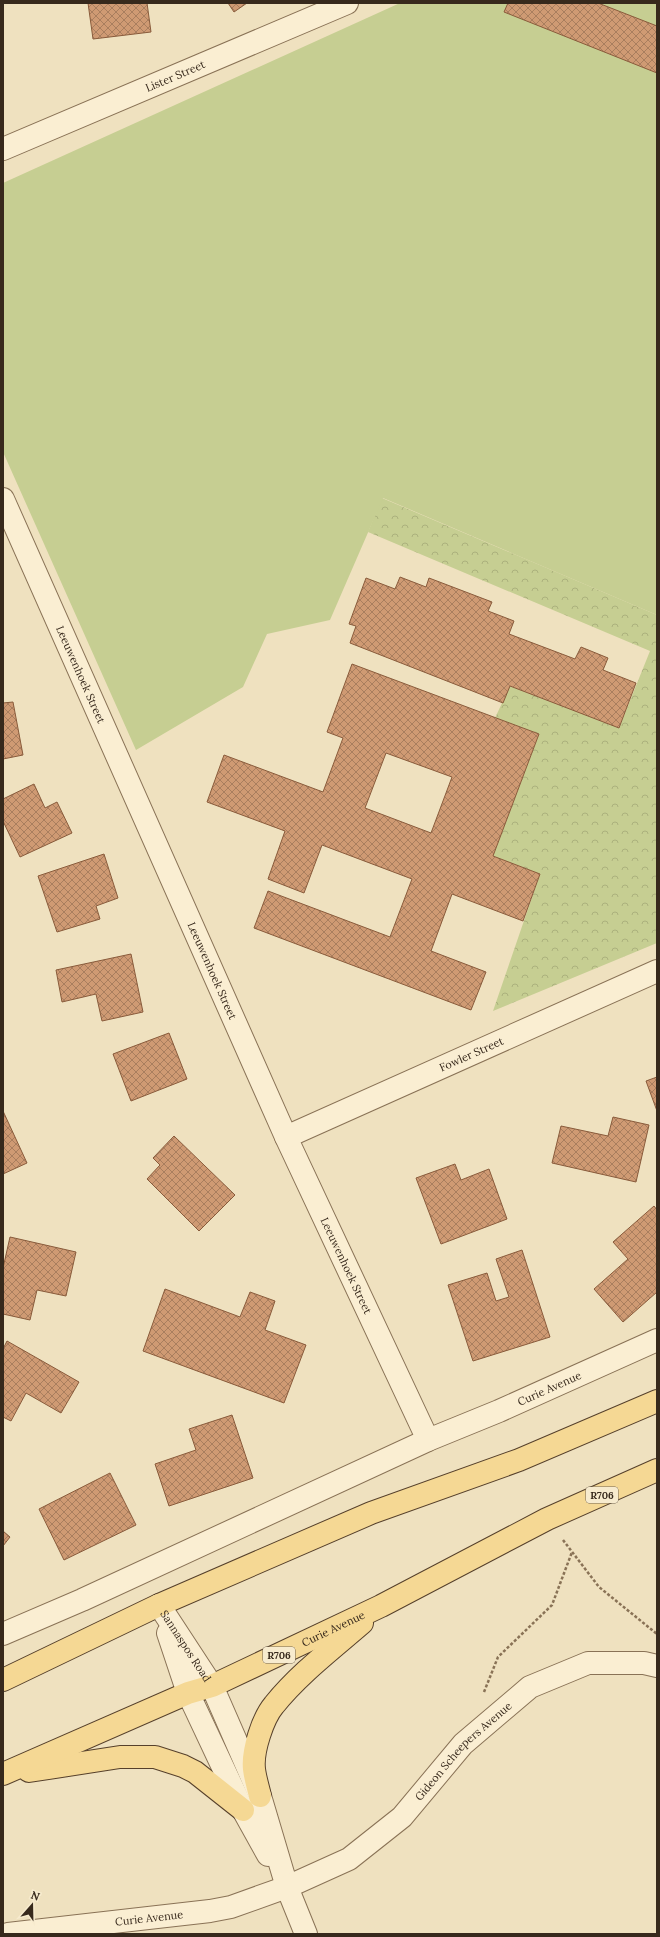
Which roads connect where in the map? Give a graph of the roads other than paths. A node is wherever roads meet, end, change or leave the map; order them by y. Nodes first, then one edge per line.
1 (347, 3) edge
2 (3, 149) edge
3 (3, 499) edge
4 (657, 971) edge
5 (286, 1137) junction
6 (657, 1340) edge
7 (657, 1401) edge
8 (428, 1440) junction
9 (657, 1470) edge
10 (159, 1606) junction
11 (381, 1606) junction
12 (3, 1634) edge
13 (657, 1666) edge
14 (3, 1680) edge
15 (212, 1686) junction
16 (188, 1693) junction
17 (3, 1774) edge
18 (260, 1796) junction
19 (243, 1810) junction
20 (287, 1887) junction
21 (8, 1934) edge
22 (306, 1934) edge

1 - 2 street, Lister Street
3 - 5 street, Leeuwenhoek Street
4 - 5 street, Fowler Street
5 - 8 street, Leeuwenhoek Street
6 - 8 street, Curie Avenue
7 - 10 main road
8 - 12 street, Curie Avenue
9 - 11 main road, Curie Avenue / R706
10 - 14 main road
10 - 15 street, Sannaspos Road
10 - 16 street, Sannaspos Road
11 - 15 main road, Curie Avenue / R706
11 - 18 main road
13 - 20 street, Gideon Scheepers Avenue
15 - 16 main road, Curie Avenue / R706
15 - 18 street, Sannaspos Road
16 - 17 main road, Curie Avenue / R706
16 - 19 street, Sannaspos Road
17 - 19 main road
18 - 20 street, Sannaspos Road
19 - 20 street, Sannaspos Road
20 - 21 street, Curie Avenue
20 - 22 street, Sannaspos Road

